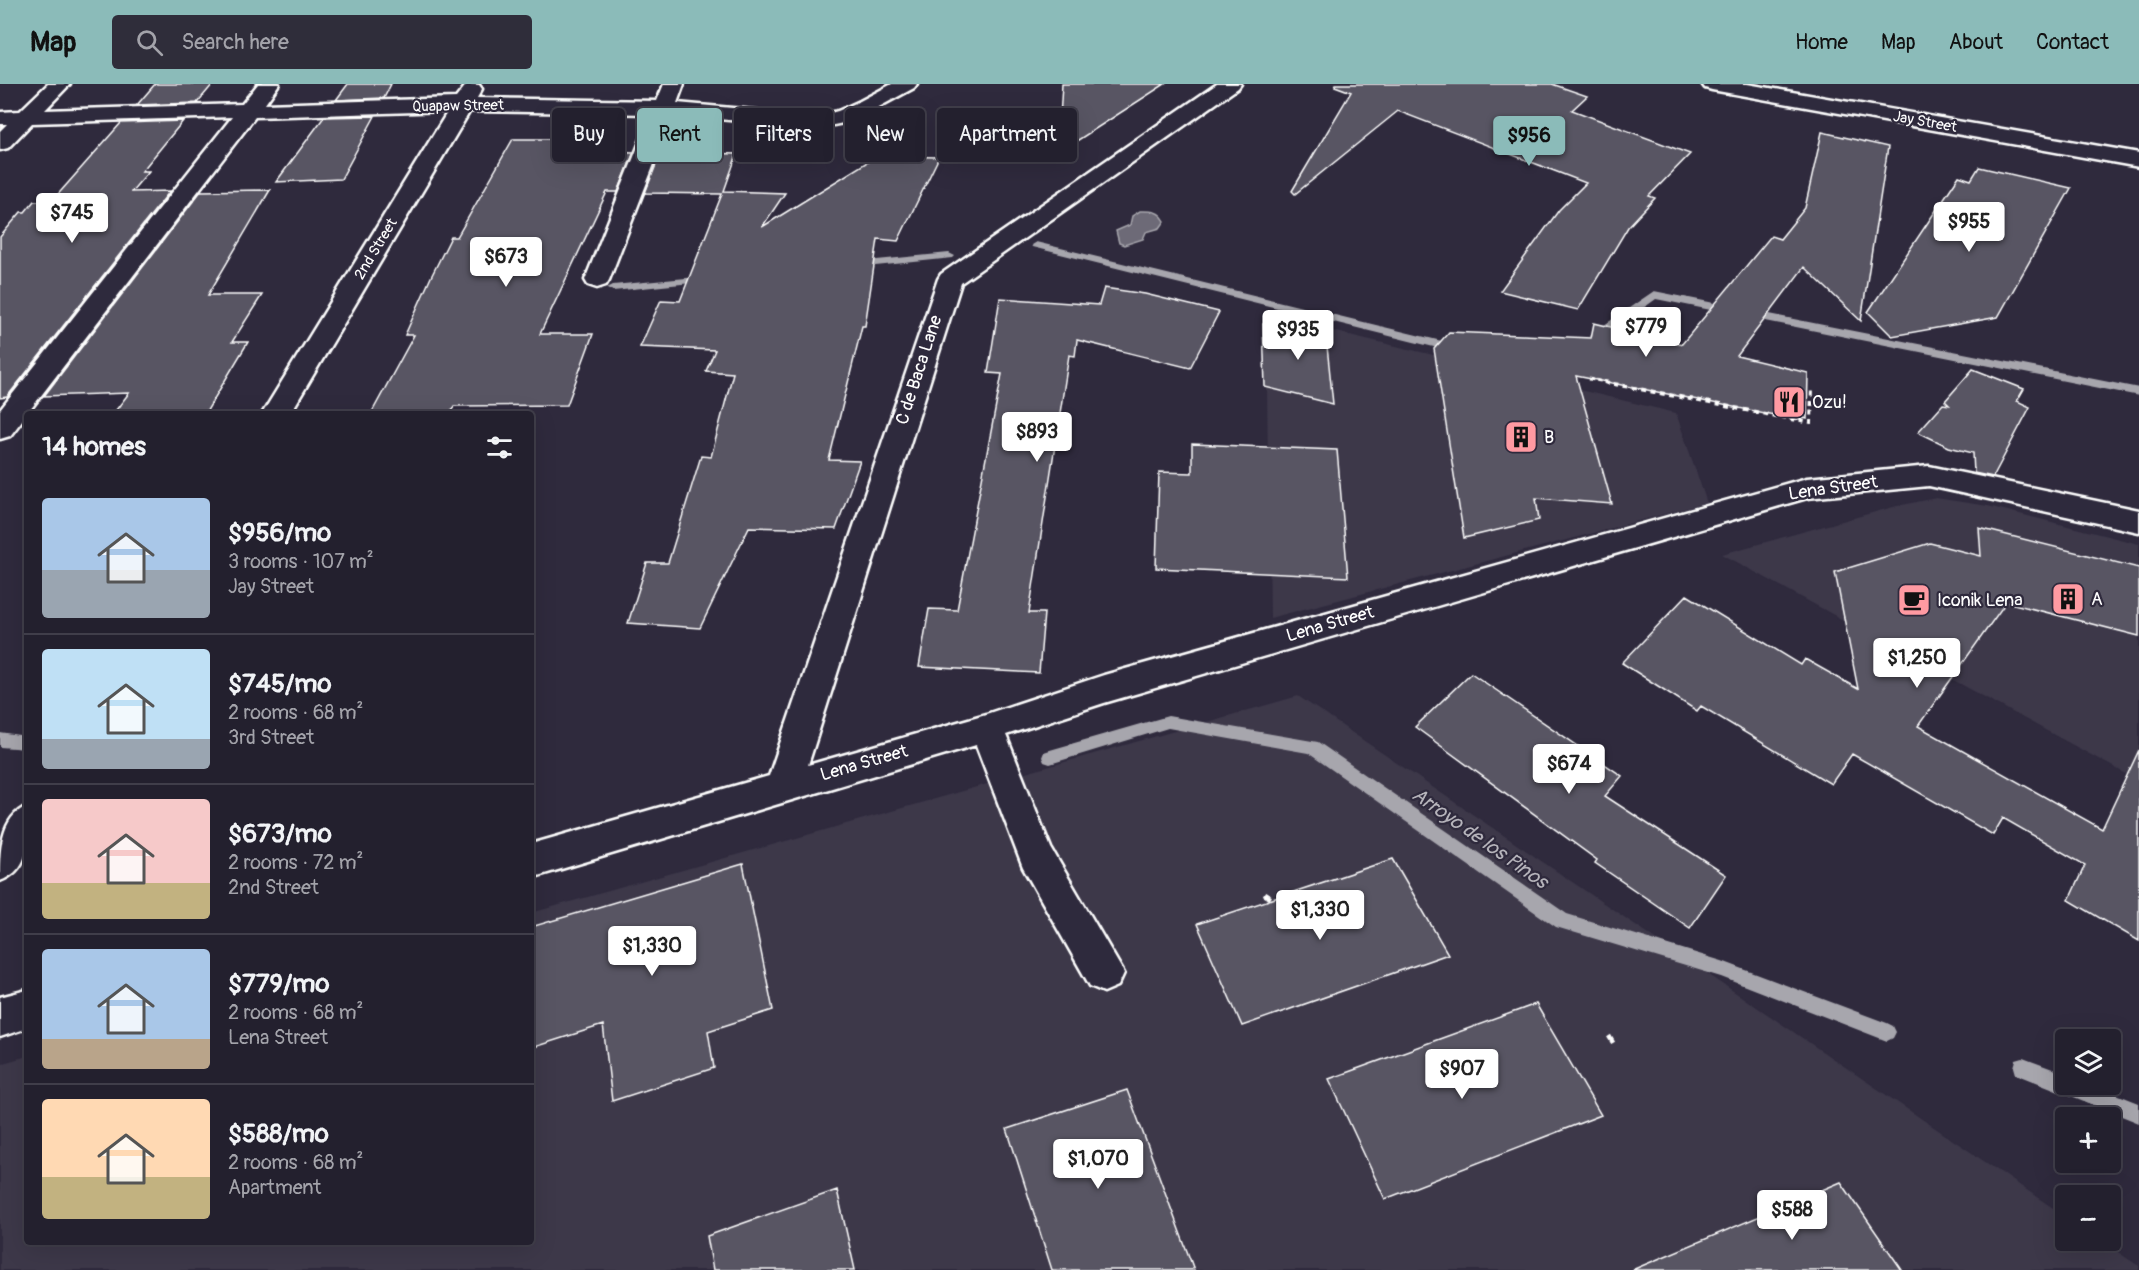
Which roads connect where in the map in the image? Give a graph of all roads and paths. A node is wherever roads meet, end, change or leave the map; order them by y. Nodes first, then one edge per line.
1 (60, 84) edge
2 (269, 84) edge
3 (674, 84) edge
4 (907, 84) edge
5 (1231, 84) edge
6 (1712, 84) edge
7 (469, 94) edge
8 (665, 108) joint
9 (248, 111) junction
10 (722, 113) edge
11 (0, 118) edge
12 (25, 118) junction
13 (0, 143) edge
14 (2139, 160) edge
15 (644, 162) edge
16 (597, 280) dead end
17 (1589, 379) dead end
18 (1812, 388) dead end
19 (278, 411) edge
20 (0, 429) edge
21 (2139, 521) edge
22 (986, 728) junction
23 (783, 787) junction
24 (24, 827) edge
25 (534, 860) edge
26 (0, 864) edge
27 (1264, 894) dead end
28 (1272, 899) dead end
29 (1104, 973) dead end
30 (24, 1010) edge
31 (0, 1017) edge
32 (1609, 1036) dead end
33 (1615, 1046) dead end

1 - 12 street
2 - 9 street
3 - 8 street
4 - 10 street, Quapaw Street
5 - 23 street, C de Baca Lane
6 - 14 street, Jay Street
7 - 8 street, Quapaw Street
7 - 9 street, Quapaw Street
7 - 19 street, 2nd Street
9 - 12 street, Quapaw Street
9 - 20 street
11 - 12 street, Quapaw Street
12 - 13 street
15 - 16 street
17 - 18 path
21 - 22 street, Lena Street
22 - 23 street, Lena Street
22 - 29 street
23 - 25 street, Lena Street
24 - 26 street
27 - 28 path
30 - 31 street
32 - 33 path

